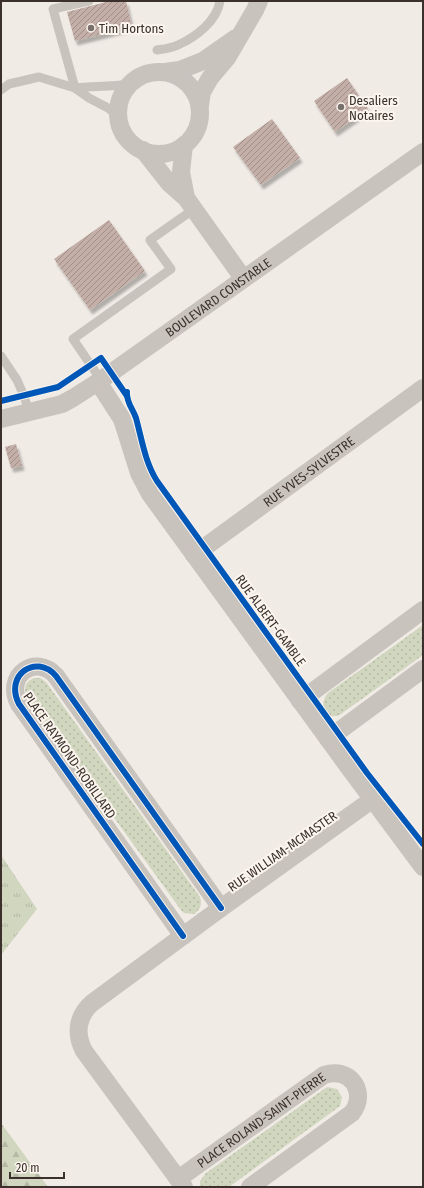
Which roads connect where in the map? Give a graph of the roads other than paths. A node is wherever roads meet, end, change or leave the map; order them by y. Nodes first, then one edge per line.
1 (89, 1) edge
2 (220, 1) edge
3 (258, 1) edge
4 (240, 36) junction
5 (157, 50) dead end
6 (165, 72) junction
7 (129, 84) junction
8 (75, 88) junction
9 (1, 90) edge
10 (200, 105) junction
11 (118, 116) junction
12 (184, 145) junction
13 (143, 150) junction
14 (423, 152) edge
15 (190, 203) junction
16 (243, 278) junction
17 (1, 356) edge
18 (99, 381) junction
19 (423, 388) edge
20 (29, 412) junction
21 (1, 419) edge
22 (194, 555) junction
23 (423, 610) edge
24 (423, 669) edge
25 (300, 701) junction
26 (328, 738) junction
27 (373, 799) junction
28 (423, 867) edge
29 (221, 908) junction
30 (183, 936) junction
31 (181, 1183) edge
32 (250, 1187) edge

1 - 8 lane
2 - 5 lane
3 - 4 street
4 - 6 street
4 - 10 street
6 - 7 street
6 - 10 street
7 - 8 lane
7 - 11 street
8 - 9 lane
8 - 11 lane
10 - 12 street
11 - 13 street
12 - 13 street
12 - 15 street
13 - 15 street
14 - 16 street, BOULEVARD CONSTABLE
15 - 16 street
15 - 18 lane
16 - 18 street, BOULEVARD CONSTABLE
17 - 20 lane
18 - 20 street, BOULEVARD CONSTABLE
18 - 22 street, RUE ALBERT-GAMBLE
19 - 22 street, RUE YVES-SYLVESTRE
20 - 21 street, BOULEVARD CONSTABLE
22 - 25 street, RUE ALBERT-GAMBLE
23 - 25 street
24 - 26 street
25 - 26 street, RUE ALBERT-GAMBLE
26 - 27 street, RUE ALBERT-GAMBLE
27 - 28 street, RUE ALBERT-GAMBLE
27 - 29 street, RUE WILLIAM-MCMASTER
29 - 30 street, RUE WILLIAM-MCMASTER
29 - 30 street, PLACE RAYMOND-ROBILLARD
30 - 31 street, RUE WILLIAM-MCMASTER
31 - 32 street, PLACE ROLAND-SAINT-PIERRE

